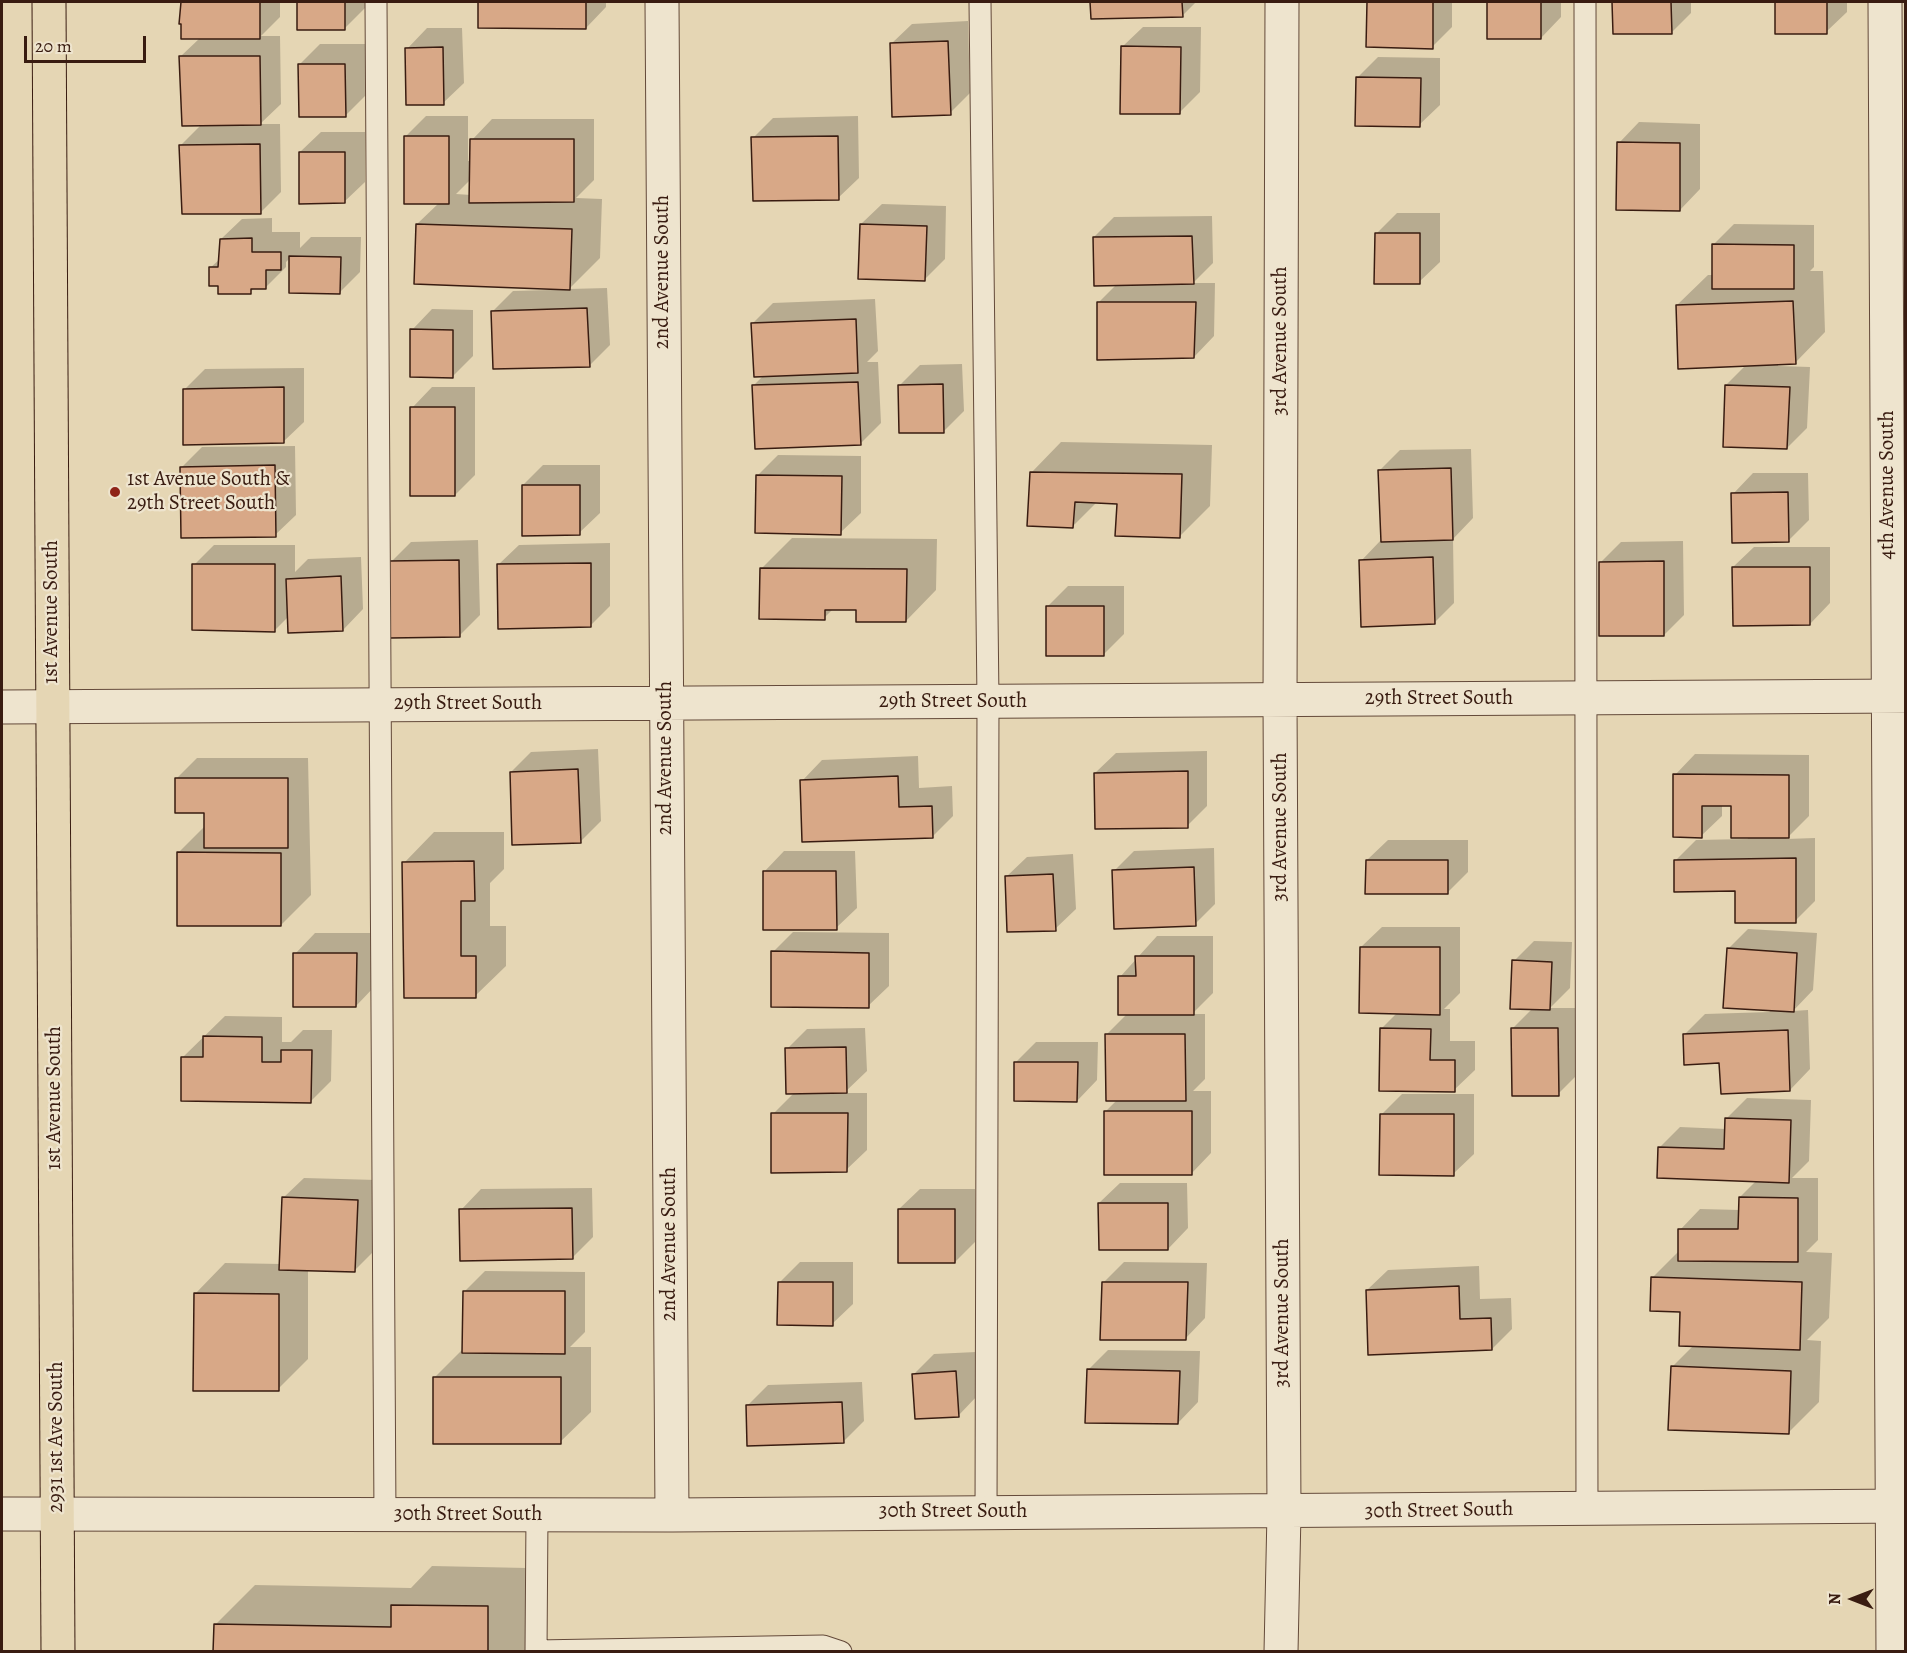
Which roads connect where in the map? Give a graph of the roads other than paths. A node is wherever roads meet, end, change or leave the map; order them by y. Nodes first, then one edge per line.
1 (49, 2) edge
2 (376, 2) edge
3 (662, 2) edge
4 (980, 2) edge
5 (1282, 2) edge
6 (1585, 2) edge
7 (1885, 2) edge
8 (1897, 697) edge
9 (1587, 698) junction
10 (1280, 700) junction
11 (988, 701) junction
12 (666, 703) junction
13 (380, 705) junction
14 (2, 707) edge
15 (52, 707) junction
16 (56, 1222) joint
17 (1899, 1506) edge
18 (1587, 1510) junction
19 (986, 1511) junction
20 (57, 1513) junction
21 (1284, 1513) junction
22 (2, 1514) edge
23 (385, 1515) junction
24 (537, 1515) junction
25 (672, 1515) junction
26 (536, 1651) edge
27 (58, 1652) edge
28 (841, 1652) edge
29 (1281, 1652) edge
30 (1893, 1652) edge

1 - 15 main road, 1st Avenue South
2 - 13 lane
3 - 12 street, 2nd Avenue South
4 - 11 lane
5 - 10 street, 3rd Avenue South
6 - 9 lane
7 - 8 street, 4th Avenue South
8 - 9 street, 29th Street South
8 - 17 street, 4th Avenue South
9 - 10 street, 29th Street South
9 - 18 lane
10 - 11 street, 29th Street South
10 - 21 street, 3rd Avenue South
11 - 12 street, 29th Street South
11 - 19 lane
12 - 13 street, 29th Street South
12 - 25 street, 2nd Avenue South
13 - 15 street, 29th Street South
13 - 23 lane
14 - 15 street, 29th Street South
15 - 16 main road, 1st Avenue South
16 - 20 main road, 2931 1st Ave South
17 - 18 street, 30th Street South
17 - 30 street, 4th Avenue South
18 - 21 street, 30th Street South
19 - 21 street, 30th Street South
19 - 25 street, 30th Street South
20 - 22 street, 30th Street South
20 - 23 street, 30th Street South
20 - 27 main road, 2931 1st Ave South
21 - 29 street, 3rd Avenue South
23 - 24 street, 30th Street South
24 - 25 street, 30th Street South
24 - 26 lane
26 - 28 lane

